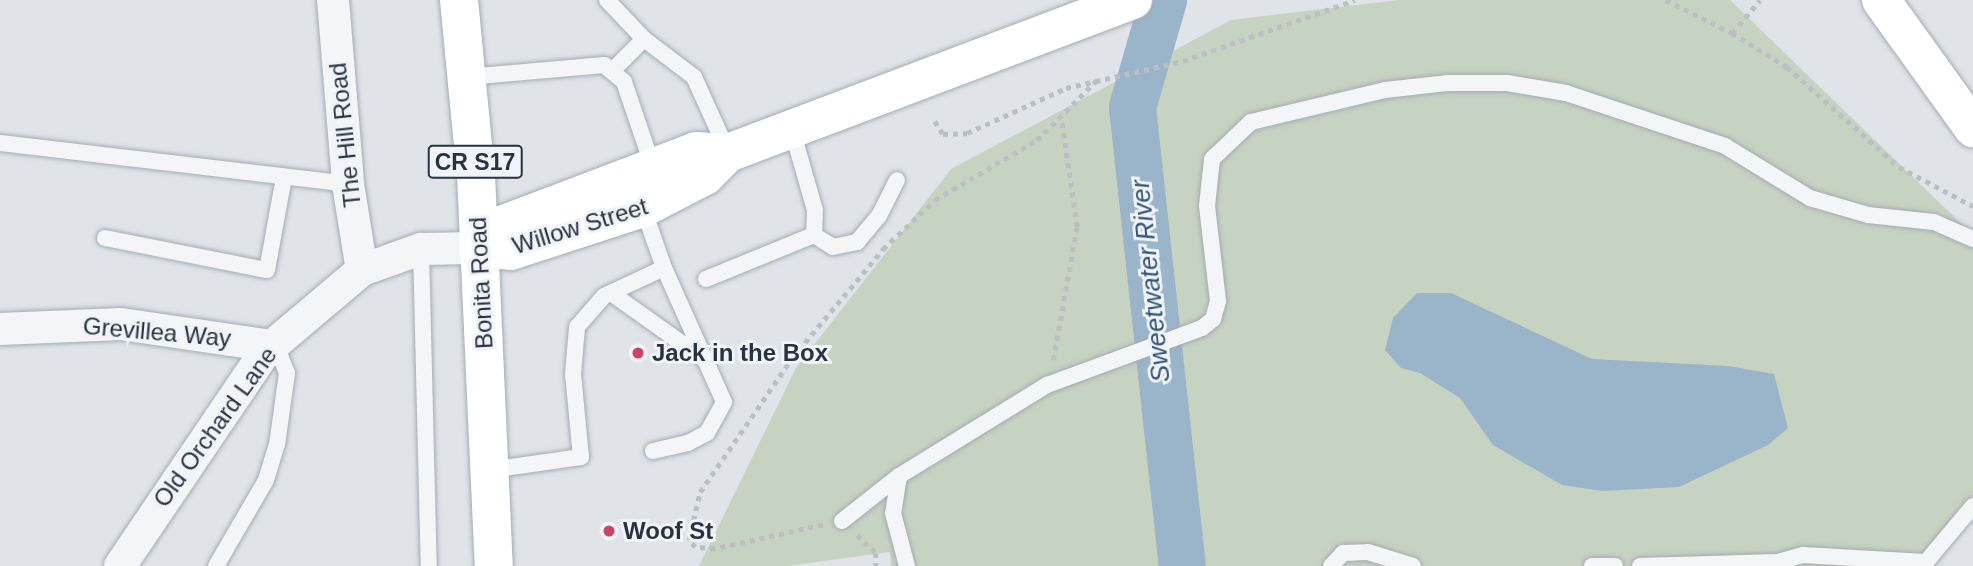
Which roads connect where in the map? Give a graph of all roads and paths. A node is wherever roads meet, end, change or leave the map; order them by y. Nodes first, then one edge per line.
1 (333, 0) edge
2 (459, 0) edge
3 (607, 0) edge
4 (1133, 0) edge
5 (1355, 0) edge
6 (1666, 0) edge
7 (1760, 0) edge
8 (1881, 0) edge
9 (1732, 33) junction
10 (644, 39) junction
11 (612, 71) junction
12 (467, 77) junction
13 (1097, 80) junction
14 (1061, 116) junction
15 (935, 121) dead end
16 (791, 127) junction
17 (1973, 128) edge
18 (0, 143) edge
19 (727, 153) junction
20 (654, 169) junction
21 (284, 177) junction
22 (897, 180) dead end
23 (348, 184) junction
24 (1973, 206) edge
25 (642, 208) junction
26 (814, 235) junction
27 (105, 238) dead end
28 (1973, 239) edge
29 (478, 248) junction
30 (421, 249) junction
31 (664, 268) junction
32 (362, 271) junction
33 (706, 279) dead end
34 (611, 293) junction
35 (0, 329) edge
36 (273, 345) junction
37 (704, 359) junction
38 (1048, 385) junction
39 (653, 451) dead end
40 (490, 470) junction
41 (899, 476) junction
42 (1973, 506) edge
43 (842, 521) junction
44 (120, 566) edge
45 (216, 566) edge
46 (429, 566) edge
47 (494, 566) edge
48 (876, 566) edge
49 (907, 566) edge
50 (1331, 566) edge
51 (1413, 566) edge
52 (1592, 566) edge
53 (1615, 566) edge
54 (1640, 566) edge

1 - 23 street, The Hill Road
2 - 12 main road, Bonita Road / CR S17
3 - 10 lane
4 - 16 main road, Willow Street
5 - 13 path
6 - 9 path
7 - 9 path
8 - 17 main road
9 - 24 path
10 - 11 lane
10 - 19 lane
11 - 12 lane
11 - 20 lane
12 - 29 main road, Bonita Road / CR S17
13 - 14 path
13 - 15 path
14 - 38 path
14 - 43 path
16 - 19 main road, Willow Street
16 - 26 lane
18 - 21 lane
19 - 20 main road, Willow Street
19 - 25 main road, Willow Street
20 - 29 main road, Willow Street
21 - 23 lane
21 - 27 lane
22 - 26 lane
23 - 32 street, The Hill Road
25 - 29 main road, Willow Street
25 - 31 lane
26 - 33 lane
28 - 38 lane
29 - 30 street, Old Orchard Lane
29 - 40 main road, Bonita Road / CR S17
30 - 32 street, Old Orchard Lane
30 - 46 lane
31 - 34 lane
31 - 37 lane
32 - 36 street, Old Orchard Lane
34 - 37 lane
34 - 40 lane
35 - 36 street, Grevillea Way
36 - 44 street, Old Orchard Lane
36 - 45 lane
37 - 39 lane
38 - 41 lane
40 - 47 main road, Bonita Road / CR S17
41 - 43 lane
41 - 49 lane
42 - 54 lane
43 - 48 path
50 - 51 lane
52 - 53 lane

